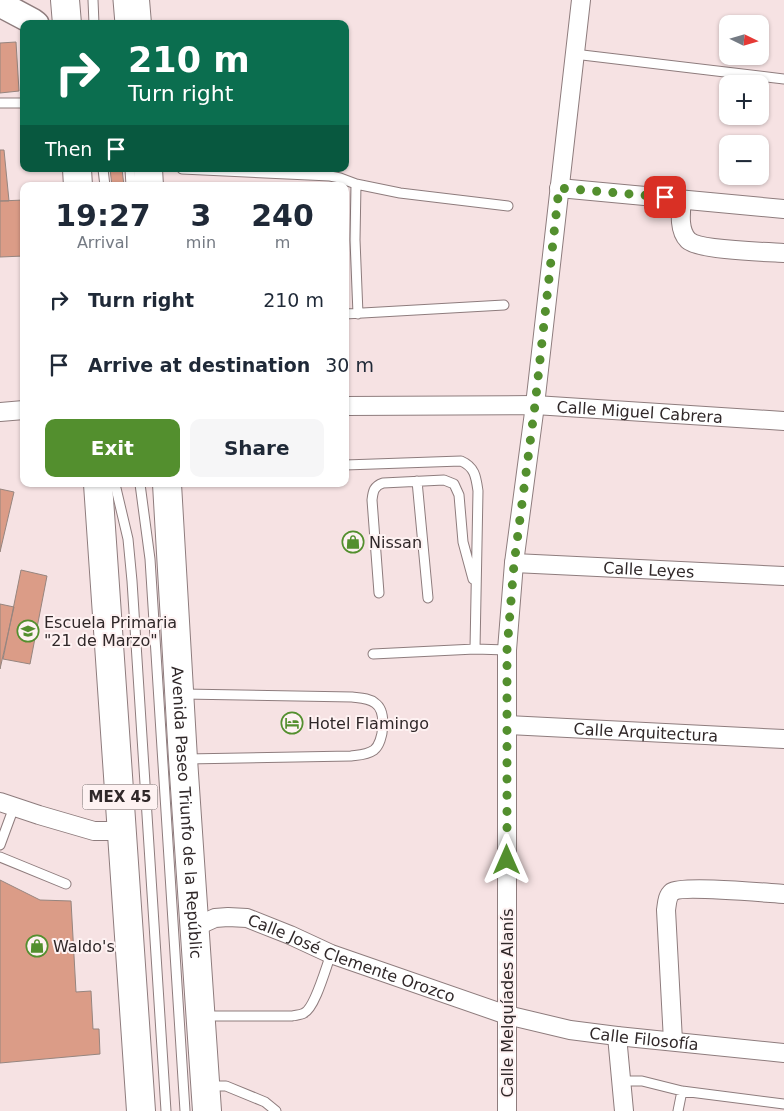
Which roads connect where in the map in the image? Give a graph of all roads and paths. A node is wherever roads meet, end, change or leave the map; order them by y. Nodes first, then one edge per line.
1 (65, 0) edge
2 (93, 0) edge
3 (118, 0) edge
4 (135, 0) edge
5 (581, 0) edge
6 (0, 4) edge
7 (32, 20) edge
8 (67, 20) edge
9 (94, 20) edge
10 (120, 20) edge
11 (137, 20) edge
12 (574, 54) junction
13 (784, 79) edge
14 (0, 103) edge
15 (20, 103) edge
16 (245, 172) edge
17 (356, 184) junction
18 (559, 188) junction
19 (682, 199) junction
20 (508, 206) dead end
21 (784, 209) edge
22 (784, 253) edge
23 (504, 305) dead end
24 (349, 314) edge
25 (358, 314) junction
26 (535, 405) junction
27 (349, 406) edge
28 (20, 410) edge
29 (0, 412) edge
30 (784, 421) edge
31 (349, 465) edge
32 (417, 481) junction
33 (98, 487) edge
34 (116, 487) edge
35 (140, 487) edge
36 (167, 487) edge
37 (514, 564) junction
38 (784, 576) edge
39 (476, 589) junction
40 (379, 593) dead end
41 (428, 598) dead end
42 (474, 649) junction
43 (507, 650) junction
44 (374, 654) dead end
45 (179, 694) junction
46 (507, 725) junction
47 (784, 739) edge
48 (183, 759) junction
49 (7, 804) edge
50 (122, 831) junction
51 (0, 844) edge
52 (0, 856) edge
53 (66, 884) dead end
54 (784, 894) edge
55 (195, 926) junction
56 (330, 954) junction
57 (507, 1015) junction
58 (200, 1016) junction
59 (617, 1036) junction
60 (673, 1041) junction
61 (784, 1053) edge
62 (622, 1081) junction
63 (682, 1091) junction
64 (206, 1099) edge
65 (784, 1104) edge
66 (141, 1111) edge
67 (166, 1111) edge
68 (184, 1111) edge
69 (276, 1111) edge
70 (507, 1111) edge
71 (624, 1111) edge
72 (678, 1111) edge

1 - 8 main road
2 - 9 lane
3 - 10 lane
4 - 11 main road
5 - 12 street, Calle Melquíades Alanís
6 - 7 main road
12 - 13 lane
12 - 18 street, Calle Melquíades Alanís
14 - 15 lane
16 - 17 lane
17 - 20 lane
17 - 25 lane
18 - 19 street
18 - 26 street, Calle Melquíades Alanís
19 - 21 street
19 - 22 street
23 - 25 lane
24 - 25 lane
26 - 27 street, Calle Miguel Cabrera
26 - 30 street, Calle Miguel Cabrera
26 - 37 street, Calle Melquíades Alanís
28 - 29 street
31 - 39 lane
32 - 39 lane
32 - 40 lane
32 - 41 lane
33 - 50 main road, MEX 45
34 - 67 lane
35 - 68 lane
36 - 45 main road, Avenida Paseo Triunfo de la Repúblic
37 - 38 street, Calle Leyes
37 - 43 street, Calle Melquíades Alanís
39 - 42 lane
42 - 43 lane
42 - 44 lane
43 - 46 street, Calle Melquíades Alanís
45 - 48 main road, Avenida Paseo Triunfo de la Repúblic
45 - 48 lane
46 - 47 street, Calle Arquitectura
46 - 57 street, Calle Melquíades Alanís
48 - 55 main road, Avenida Paseo Triunfo de la Repúblic
49 - 50 street
49 - 51 lane
50 - 66 main road, MEX 45
52 - 53 lane
54 - 60 street
55 - 56 street, Calle José Clemente Orozco
55 - 58 main road, Avenida Paseo Triunfo de la Repúblic
56 - 57 street, Calle José Clemente Orozco
56 - 58 lane
57 - 59 street, Calle Filosofía
57 - 70 street, Calle Melquíades Alanís
58 - 64 main road, Avenida Paseo Triunfo de la Repúblic
59 - 60 street, Calle Filosofía
59 - 62 street
60 - 61 street, Calle Filosofía
62 - 63 lane
62 - 71 street
63 - 65 lane
63 - 72 lane
64 - 69 lane

